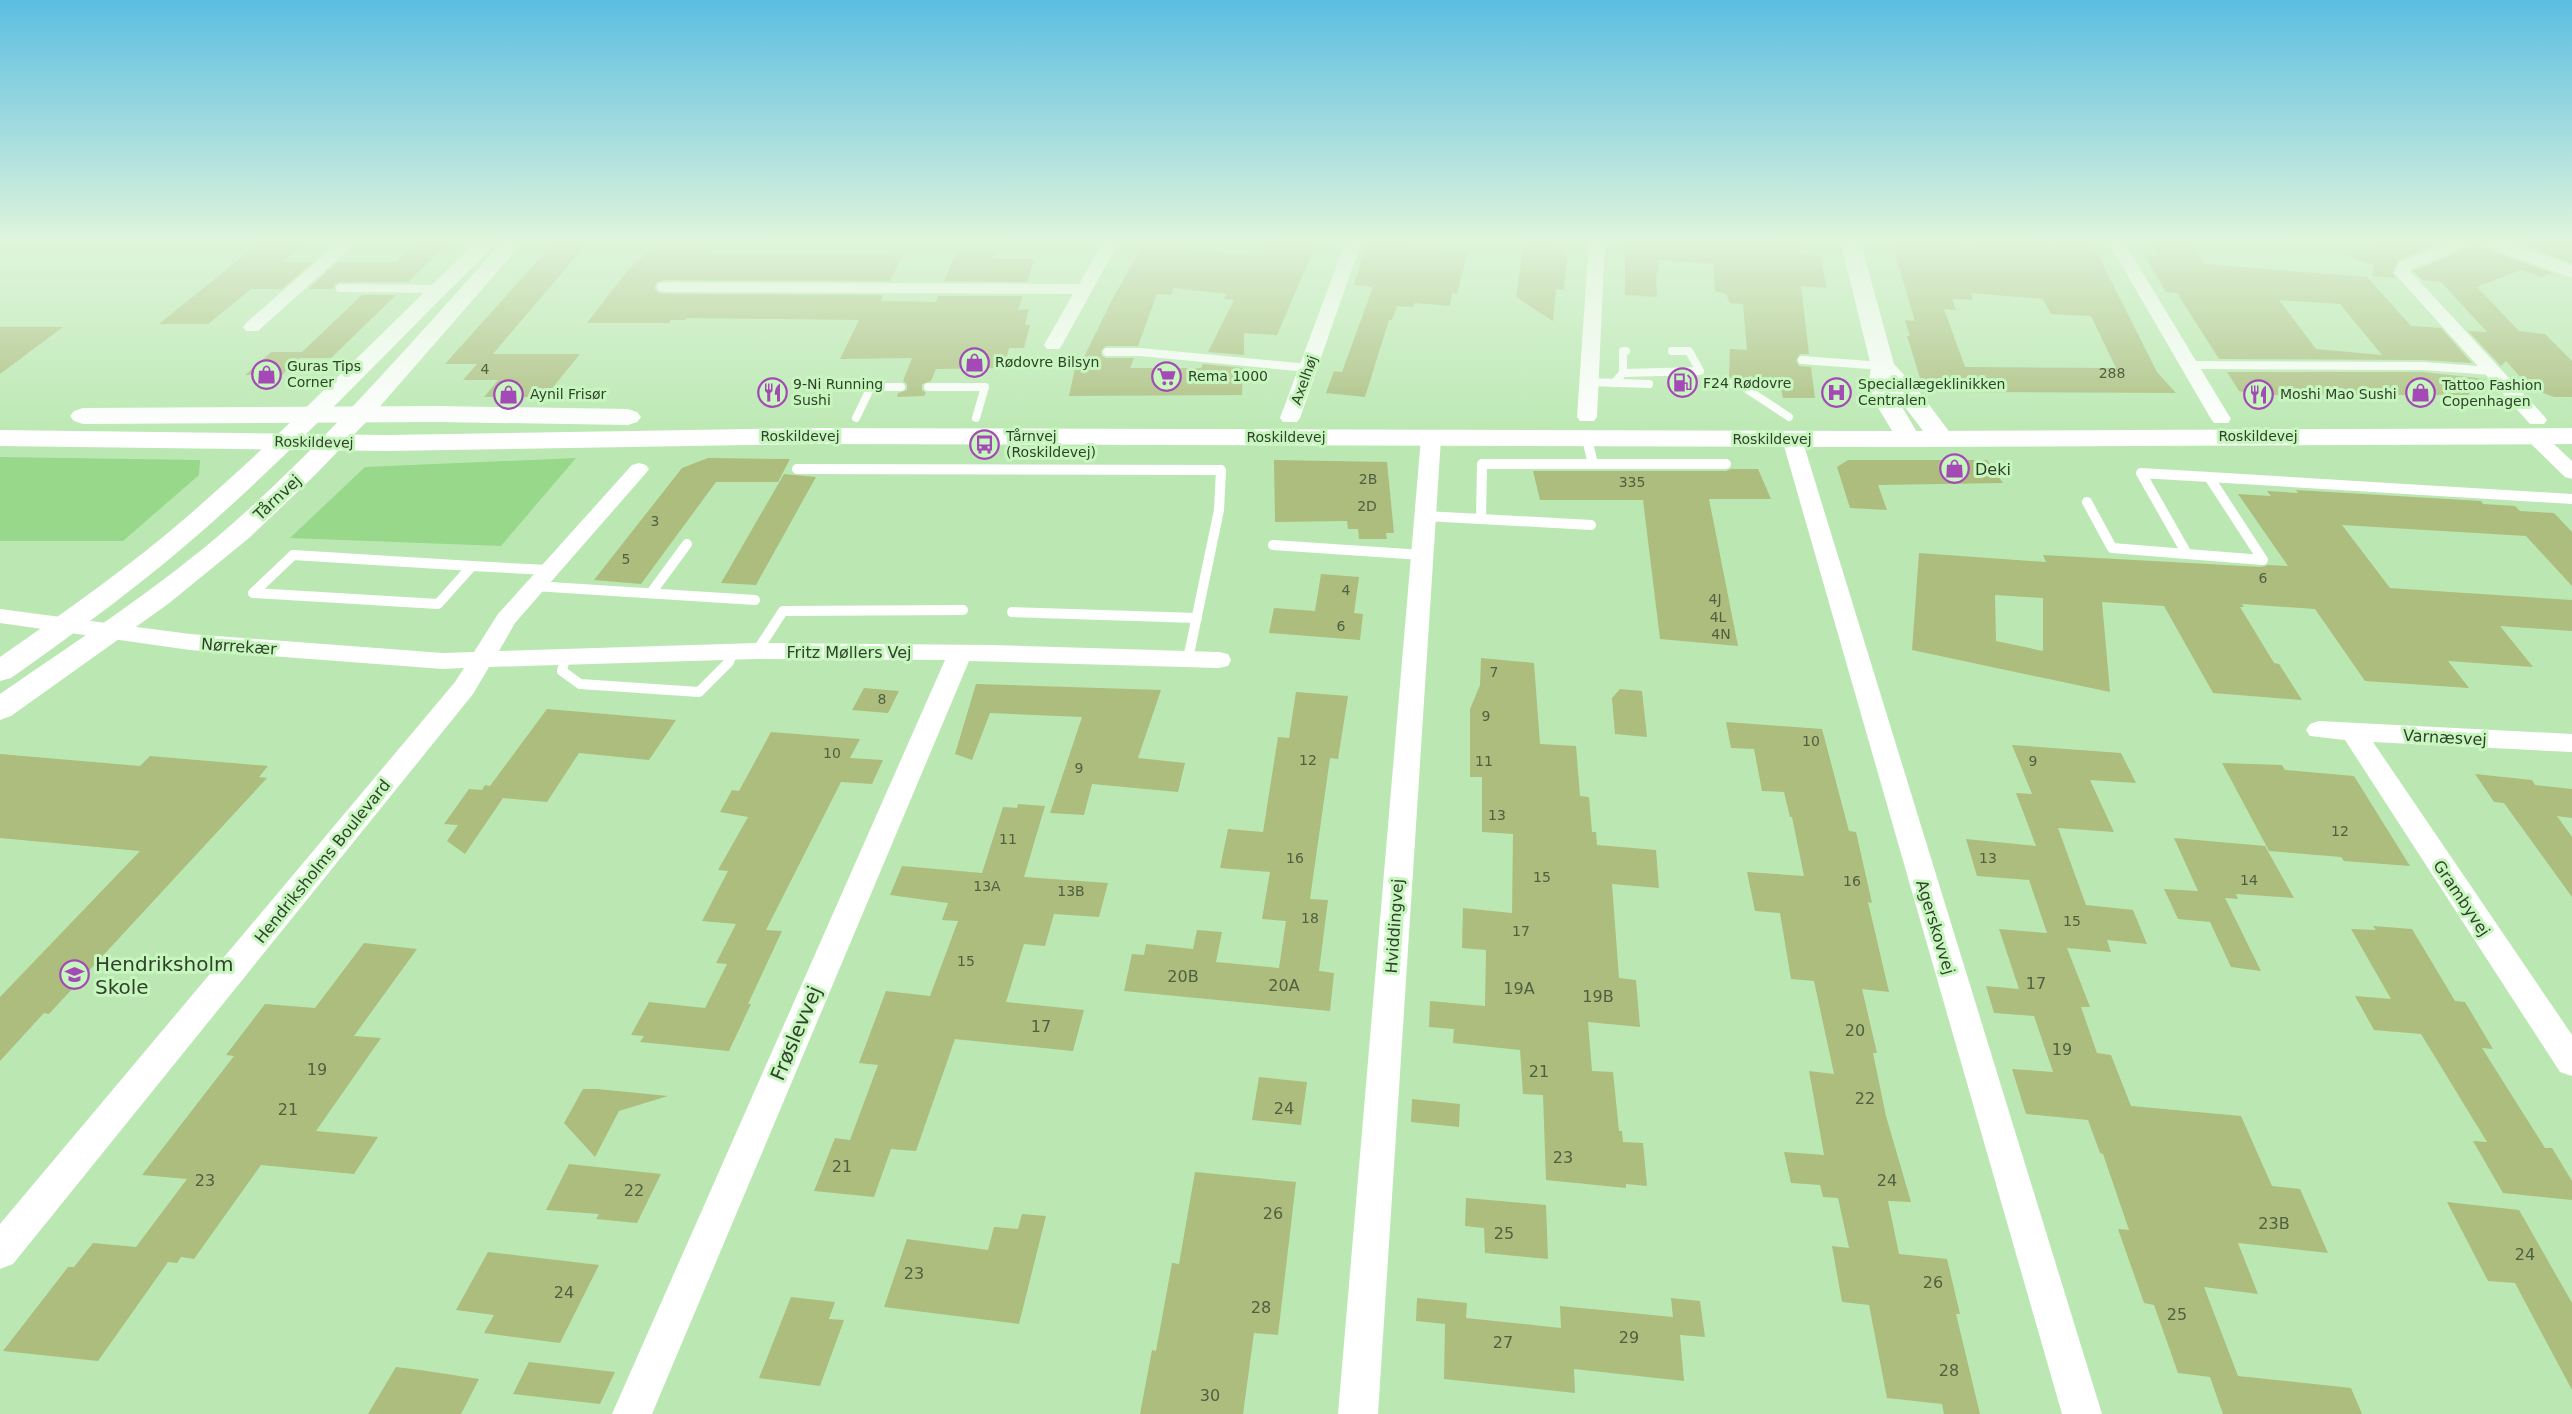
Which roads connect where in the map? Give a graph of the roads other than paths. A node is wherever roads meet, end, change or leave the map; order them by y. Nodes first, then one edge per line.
1 (276, 306) edge
2 (421, 306) edge
3 (456, 306) edge
4 (1075, 306) edge
5 (1330, 306) edge
6 (1593, 306) edge
7 (1867, 306) edge
8 (2154, 306) edge
9 (2432, 306) edge
10 (252, 327) dead end
11 (1053, 345) dead end
12 (1626, 351) dead end
13 (1672, 351) dead end
14 (1107, 352) dead end
15 (1802, 360) dead end
16 (2189, 365) junction
17 (1883, 366) junction
18 (1308, 368) junction
19 (2492, 371) junction
20 (1700, 372) junction
21 (1623, 373) junction
22 (1589, 382) junction
23 (1614, 383) junction
24 (1649, 384) dead end
25 (1717, 384) dead end
26 (1739, 384) junction
27 (901, 387) dead end
28 (928, 387) dead end
29 (310, 414) junction
30 (360, 414) junction
31 (0, 416) edge
32 (1894, 417) junction
33 (1926, 417) junction
34 (856, 418) junction
35 (976, 418) junction
36 (1290, 418) junction
37 (2221, 419) junction
38 (2572, 420) edge
39 (1587, 427) junction
40 (1791, 428) junction
41 (2536, 428) junction
42 (2572, 436) edge
43 (0, 438) edge
44 (1431, 438) junction
45 (1909, 439) junction
46 (1942, 439) junction
47 (283, 441) junction
48 (333, 442) junction
49 (1593, 464) junction
50 (1726, 464) dead end
51 (639, 469) dead end
52 (797, 469) dead end
53 (2572, 473) edge
54 (2209, 477) junction
55 (2572, 499) edge
56 (2087, 502) dead end
57 (1425, 516) junction
58 (1481, 519) junction
59 (1591, 525) dead end
60 (687, 544) dead end
61 (1273, 545) dead end
62 (2187, 554) junction
63 (1422, 555) junction
64 (472, 565) junction
65 (541, 578) junction
66 (651, 593) junction
67 (755, 600) dead end
68 (963, 610) dead end
69 (1012, 612) dead end
70 (0, 616) edge
71 (1197, 618) junction
72 (65, 625) junction
73 (109, 632) junction
74 (745, 652) junction
75 (960, 652) junction
76 (566, 658) junction
77 (1188, 659) junction
78 (479, 660) junction
79 (1219, 660) dead end
80 (0, 671) edge
81 (0, 709) edge
82 (2319, 730) dead end
83 (2354, 733) junction
84 (2572, 743) edge
85 (2572, 1062) edge
86 (0, 1252) edge
87 (632, 1414) edge
88 (1358, 1414) edge
89 (2082, 1414) edge

1 - 10 street
2 - 29 street
3 - 30 street, Tårnvej
4 - 11 street
5 - 18 street, Axelhøj
6 - 22 street
7 - 17 street
8 - 16 street
9 - 19 street
12 - 21 lane
13 - 20 lane
14 - 18 lane
15 - 17 lane
16 - 19 lane
16 - 37 street
17 - 32 street
17 - 33 street
18 - 36 street, Axelhøj
19 - 41 street
20 - 21 lane
20 - 26 lane
21 - 23 lane
22 - 23 lane
22 - 39 street
23 - 24 lane
25 - 26 lane
26 - 40 lane
27 - 34 lane
28 - 35 lane
29 - 30 main road, Roskildevej
29 - 31 main road, Roskildevej
29 - 47 street
30 - 34 main road, Roskildevej
30 - 48 street, Tårnvej
32 - 33 main road, Roskildevej
32 - 40 main road, Roskildevej
32 - 45 street
33 - 37 main road, Roskildevej
33 - 46 street
34 - 35 main road, Roskildevej
35 - 36 main road, Roskildevej
36 - 39 main road, Roskildevej
37 - 41 main road, Roskildevej
38 - 41 main road, Roskildevej
39 - 40 main road, Roskildevej
39 - 44 main road, Roskildevej
39 - 49 lane
40 - 45 main road, Roskildevej
40 - 89 street, Agerskovvej
41 - 42 main road, Roskildevej
41 - 46 main road, Roskildevej
41 - 53 street
43 - 47 main road, Roskildevej
44 - 48 main road, Roskildevej
44 - 57 street, Hviddingvej
45 - 46 main road, Roskildevej
47 - 48 main road, Roskildevej
47 - 72 street
48 - 73 street, Tårnvej
49 - 50 lane
49 - 58 lane
51 - 65 street, Hendriksholms Boulevard
52 - 71 lane
54 - 55 lane
54 - 62 lane
54 - 62 lane
56 - 62 lane
57 - 58 lane
57 - 63 street, Hviddingvej
58 - 59 lane
60 - 66 lane
61 - 63 lane
63 - 88 street, Hviddingvej
64 - 64 lane
64 - 65 lane
65 - 66 lane
65 - 78 street, Hendriksholms Boulevard
66 - 67 lane
68 - 74 lane
69 - 71 lane
70 - 72 street, Nørrekær
71 - 77 lane
72 - 73 street, Nørrekær
72 - 80 street
73 - 78 street, Nørrekær
73 - 81 street, Tårnvej
74 - 75 street, Fritz Møllers Vej
74 - 76 street, Fritz Møllers Vej
74 - 76 lane
75 - 77 street, Fritz Møllers Vej
75 - 87 street, Frøslevvej
76 - 78 street, Fritz Møllers Vej
77 - 79 street, Fritz Møllers Vej
78 - 86 street, Hendriksholms Boulevard
82 - 83 street, Varnæsvej
83 - 84 street, Varnæsvej
83 - 85 street, Grambyvej

